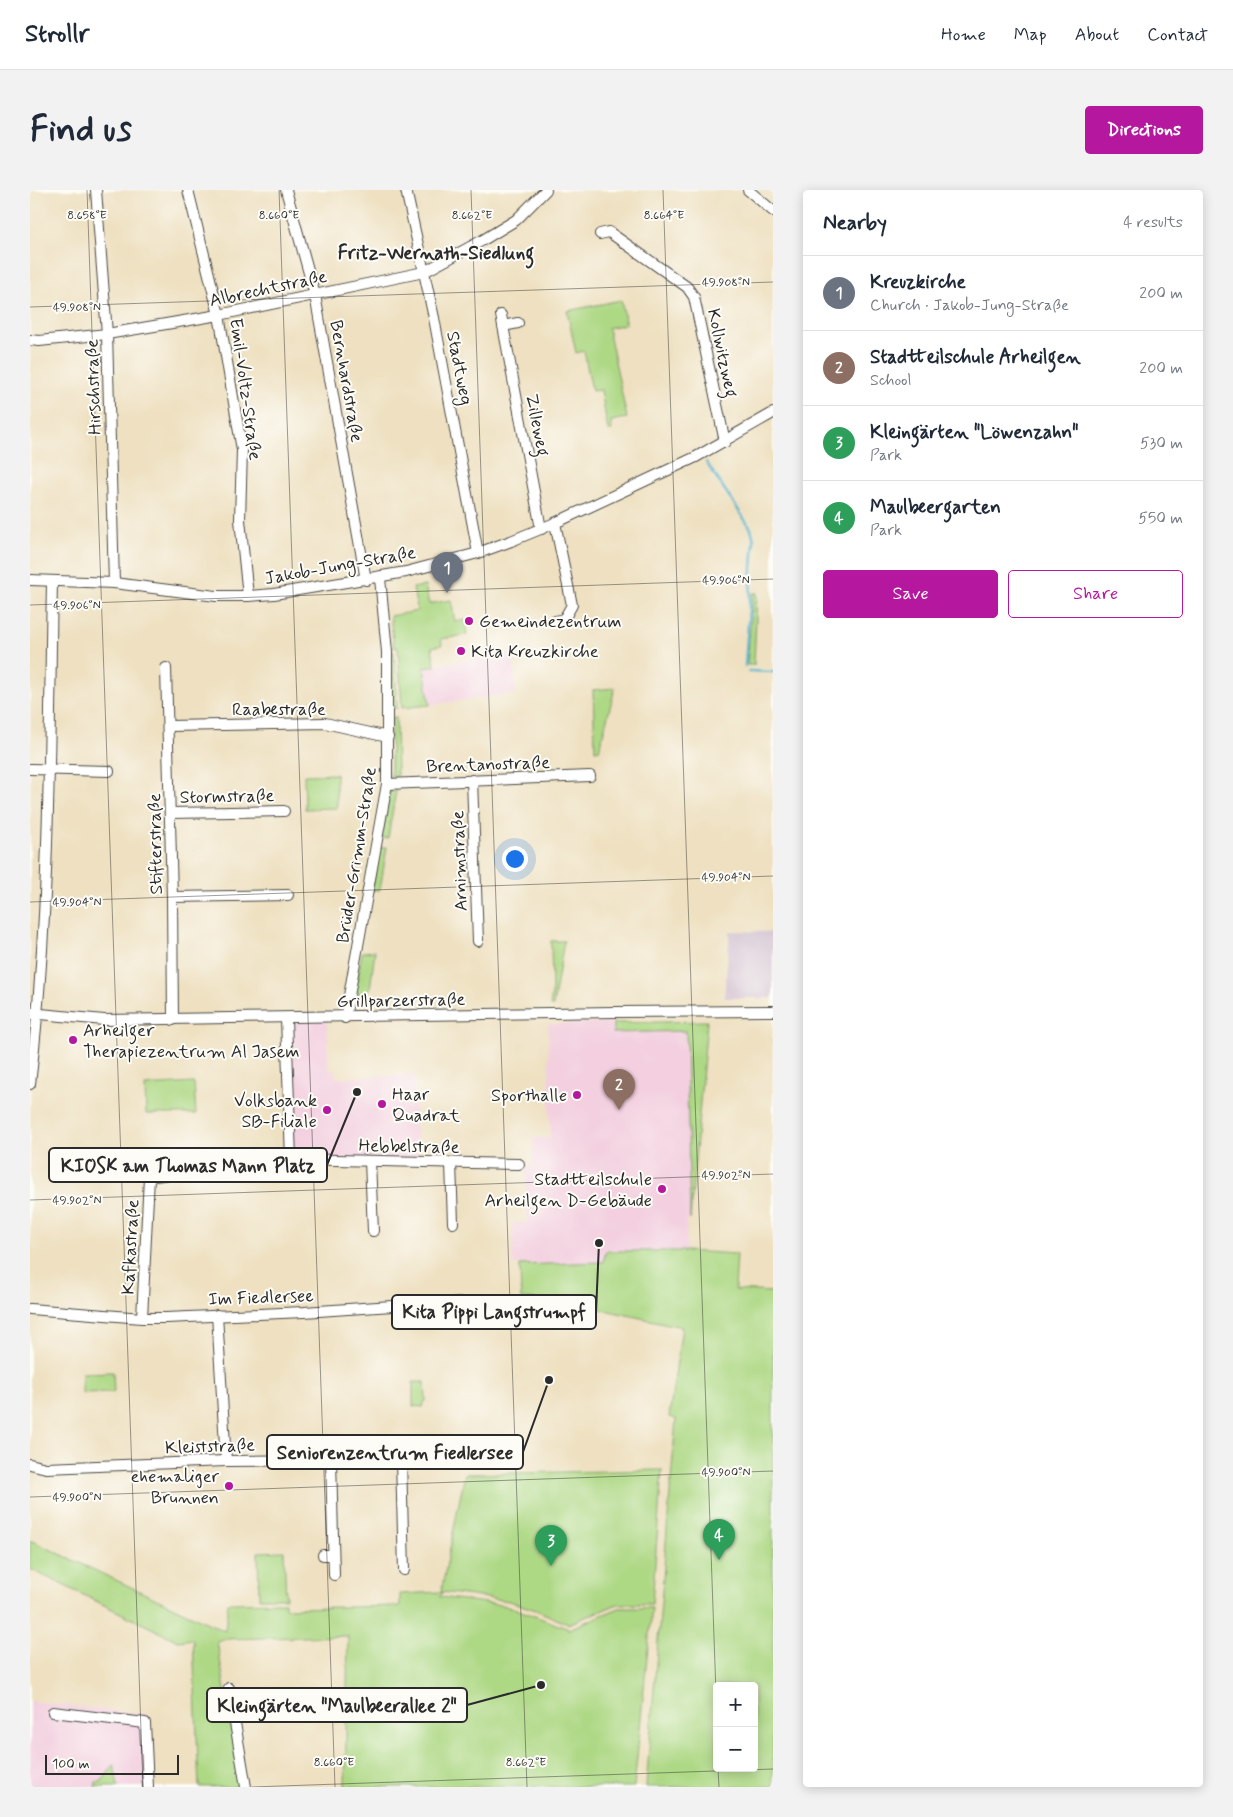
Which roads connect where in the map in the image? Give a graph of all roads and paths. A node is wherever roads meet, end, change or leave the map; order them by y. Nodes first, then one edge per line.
1 (96, 190) edge
2 (188, 190) edge
3 (286, 190) edge
4 (406, 190) edge
5 (748, 190) edge
6 (543, 191) edge
7 (759, 194) edge
8 (773, 211) edge
9 (600, 234) dead end
10 (424, 272) junction
11 (315, 295) junction
12 (219, 315) junction
13 (500, 315) dead end
14 (518, 323) dead end
15 (503, 326) junction
16 (108, 334) junction
17 (30, 340) edge
18 (773, 413) edge
19 (725, 442) junction
20 (556, 523) junction
21 (541, 529) junction
22 (478, 553) junction
23 (380, 578) junction
24 (30, 580) edge
25 (366, 580) junction
26 (52, 581) junction
27 (114, 583) junction
28 (248, 596) junction
29 (555, 621) dead end
30 (166, 668) dead end
31 (169, 726) junction
32 (388, 737) junction
33 (30, 769) edge
34 (49, 770) junction
35 (110, 770) dead end
36 (590, 776) dead end
37 (472, 780) junction
38 (387, 784) junction
39 (284, 811) dead end
40 (170, 813) junction
41 (288, 895) dead end
42 (172, 897) junction
43 (478, 941) dead end
44 (773, 1011) edge
45 (34, 1013) edge
46 (286, 1018) junction
47 (345, 1018) junction
48 (174, 1020) junction
49 (30, 1084) edge
50 (291, 1159) junction
51 (370, 1161) junction
52 (450, 1163) junction
53 (519, 1164) dead end
54 (150, 1177) joint
55 (453, 1224) dead end
56 (373, 1231) dead end
57 (493, 1302) dead end
58 (30, 1308) edge
59 (217, 1315) junction
60 (142, 1318) junction
61 (452, 1459) dead end
62 (331, 1460) junction
63 (401, 1460) junction
64 (226, 1461) junction
65 (30, 1464) edge
66 (404, 1570) dead end
67 (334, 1575) dead end
68 (228, 1688) dead end
69 (53, 1712) dead end
70 (148, 1787) edge
71 (246, 1787) edge

1 - 16 street, Hirschstraße
2 - 12 street, Emil-Voltz-Straße
3 - 11 street, Bernhardstraße
4 - 10 street, Stadtweg
5 - 7 street
6 - 10 street, Albrechtstraße
7 - 8 street
9 - 19 street, Kollwitzweg
10 - 11 street, Albrechtstraße
10 - 22 street, Stadtweg
11 - 12 street, Albrechtstraße
11 - 25 street, Bernhardstraße
12 - 16 street, Albrechtstraße
12 - 28 street, Emil-Voltz-Straße
13 - 15 street, Zilleweg
14 - 15 street
15 - 21 street, Zilleweg
16 - 17 street, Albrechtstraße
16 - 27 street, Hirschstraße
18 - 19 street, Jakob-Jung-Straße
19 - 20 street, Jakob-Jung-Straße
20 - 21 street, Jakob-Jung-Straße
20 - 29 street
21 - 22 street, Jakob-Jung-Straße
22 - 23 street, Jakob-Jung-Straße
23 - 25 street, Jakob-Jung-Straße
23 - 32 street, Brüder-Grimm-Straße
24 - 26 street, Jakob-Jung-Straße
25 - 28 street, Jakob-Jung-Straße
26 - 27 street, Jakob-Jung-Straße
26 - 34 street
27 - 28 street, Jakob-Jung-Straße
30 - 31 street, Stifterstraße
31 - 32 street, Raabestraße
31 - 40 street, Stifterstraße
32 - 38 street, Brüder-Grimm-Straße
33 - 34 street
34 - 35 street
34 - 45 street
36 - 37 street, Brentanostraße
37 - 38 street, Brentanostraße
37 - 43 street, Arnimstraße
38 - 47 street, Brüder-Grimm-Straße
39 - 40 street, Stormstraße
40 - 42 street, Stifterstraße
41 - 42 street
42 - 48 street, Stifterstraße
44 - 47 street, Grillparzerstraße
45 - 48 street, Grillparzerstraße
45 - 49 street
46 - 47 street, Grillparzerstraße
46 - 48 street, Grillparzerstraße
46 - 50 street
50 - 51 street, Hebbelstraße
50 - 54 street, Hebbelstraße
51 - 52 street, Hebbelstraße
51 - 56 street
52 - 53 street, Hebbelstraße
52 - 55 street
54 - 60 street, Kafkastraße
57 - 59 street, Im Fiedlersee
58 - 60 street, Im Fiedlersee
59 - 60 street, Im Fiedlersee
59 - 64 street
61 - 63 street, Kleiststraße
62 - 63 street, Kleiststraße
62 - 64 street, Kleiststraße
62 - 67 street
63 - 66 street
64 - 65 street, Kleiststraße
68 - 71 street
69 - 70 street

